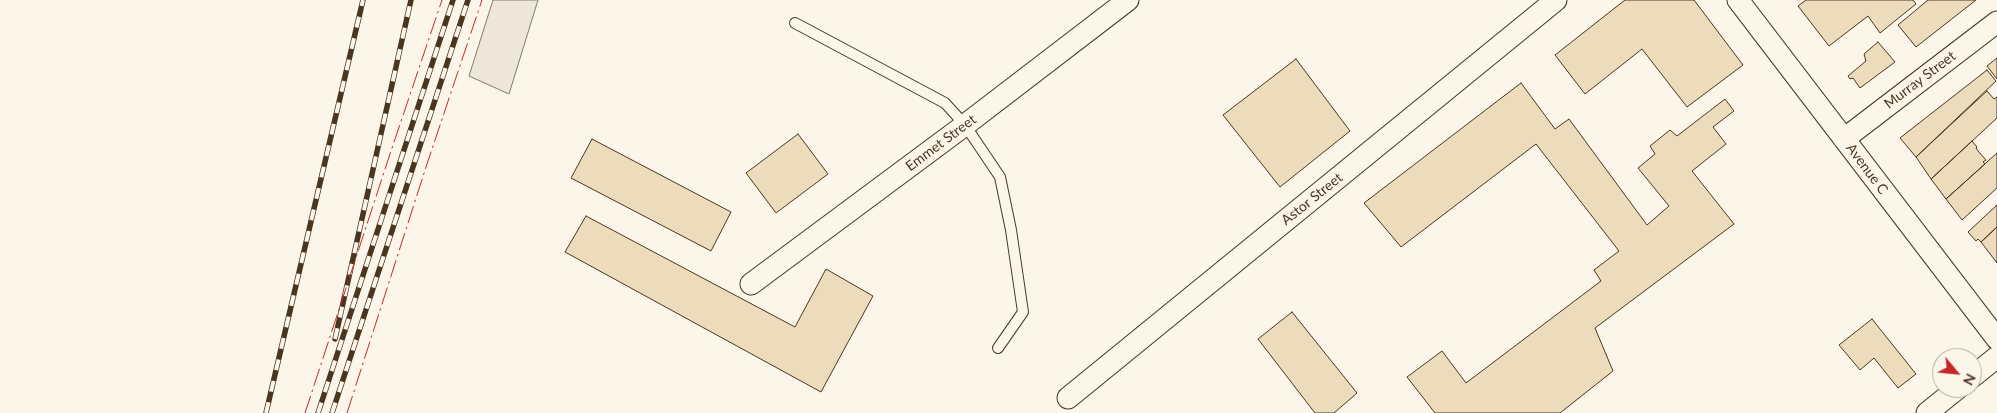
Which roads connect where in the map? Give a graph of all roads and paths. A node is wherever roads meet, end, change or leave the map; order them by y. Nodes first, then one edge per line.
1 (1128, 0) edge
2 (1556, 0) edge
3 (1738, 0) edge
4 (1997, 22) edge
5 (795, 24) dead end
6 (965, 125) junction
7 (1844, 139) junction
8 (751, 284) dead end
9 (1997, 339) edge
10 (998, 348) dead end
11 (1997, 357) edge
12 (1982, 369) edge
13 (1946, 398) edge
14 (1069, 402) dead end
15 (1927, 413) edge

1 - 6 street, Emmet Street
2 - 14 street, Astor Street
3 - 7 street, Avenue C
4 - 7 street, Murray Street
5 - 6 lane
6 - 8 street, Emmet Street
6 - 10 lane
7 - 9 street, Avenue C
11 - 12 street
13 - 15 street

